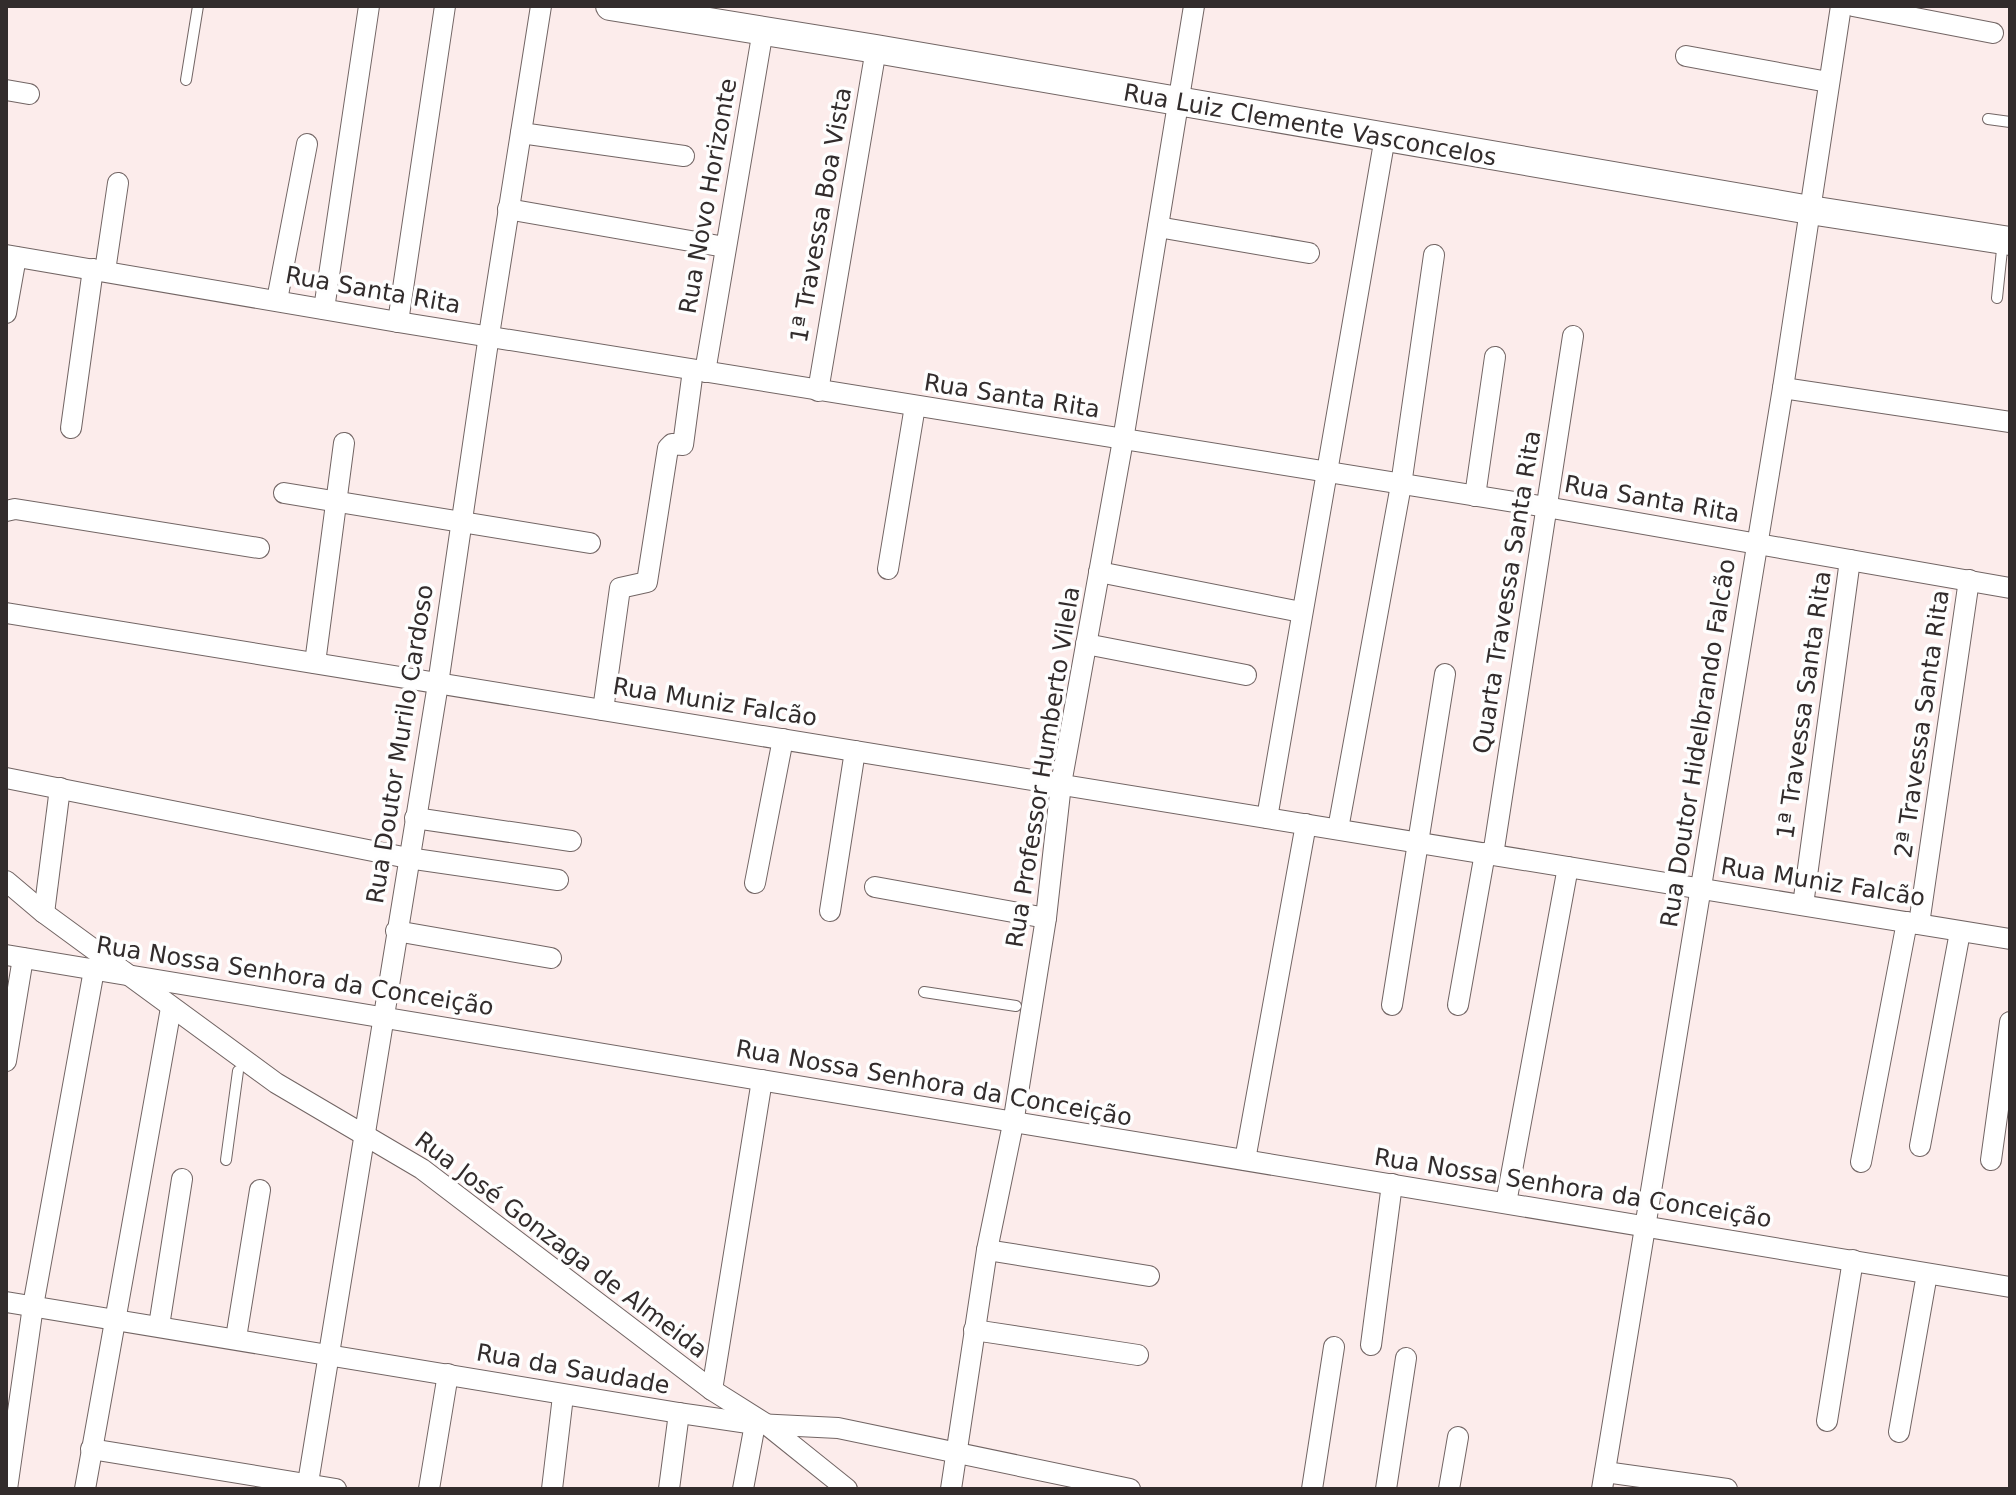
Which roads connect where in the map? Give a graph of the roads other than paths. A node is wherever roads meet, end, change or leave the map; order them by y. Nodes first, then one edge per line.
1 (198, 6) edge
2 (369, 6) edge
3 (445, 6) edge
4 (541, 6) edge
5 (610, 6) edge
6 (1194, 6) edge
7 (1841, 6) edge
8 (1853, 6) edge
9 (763, 30) junction
10 (1993, 33) dead end
11 (876, 49) junction
12 (1686, 56) dead end
13 (186, 80) dead end
14 (1828, 82) junction
15 (6, 90) edge
16 (29, 94) dead end
17 (1177, 102) junction
18 (1988, 119) dead end
19 (2010, 122) edge
20 (521, 133) junction
21 (1385, 137) junction
22 (307, 144) dead end
23 (684, 156) dead end
24 (118, 183) dead end
25 (508, 209) junction
26 (1810, 210) junction
27 (1158, 227) junction
28 (2007, 240) edge
29 (725, 247) junction
30 (1309, 253) dead end
31 (1434, 255) dead end
32 (11, 256) edge
33 (99, 270) junction
34 (1997, 298) dead end
35 (277, 300) junction
36 (324, 309) junction
37 (6, 313) edge
38 (398, 322) junction
39 (489, 335) junction
40 (1573, 336) dead end
41 (1495, 357) dead end
42 (699, 371) junction
43 (1783, 388) junction
44 (818, 391) junction
45 (915, 406) junction
46 (2010, 422) edge
47 (71, 428) dead end
48 (1123, 440) junction
49 (344, 443) dead end
50 (1325, 472) junction
51 (1401, 485) junction
52 (284, 493) dead end
53 (1475, 496) junction
54 (338, 500) junction
55 (1546, 507) junction
56 (6, 511) edge
57 (461, 520) junction
58 (590, 543) dead end
59 (1758, 544) junction
60 (259, 548) dead end
61 (1850, 560) junction
62 (888, 569) dead end
63 (1099, 572) junction
64 (1969, 580) junction
65 (2010, 588) edge
66 (1301, 612) junction
67 (6, 613) edge
68 (1086, 644) junction
69 (315, 663) junction
70 (1445, 674) dead end
71 (1246, 675) dead end
72 (438, 684) junction
73 (603, 710) junction
74 (783, 739) junction
75 (855, 751) junction
76 (6, 778) edge
77 (1061, 784) junction
78 (60, 788) junction
79 (415, 818) junction
80 (1267, 818) junction
81 (1306, 824) junction
82 (1338, 829) junction
83 (571, 841) dead end
84 (1416, 842) junction
85 (1489, 854) junction
86 (408, 858) junction
87 (1568, 867) junction
88 (558, 880) dead end
89 (6, 881) edge
90 (755, 883) dead end
91 (875, 887) dead end
92 (1700, 888) junction
93 (1803, 905) junction
94 (830, 911) dead end
95 (44, 913) junction
96 (1046, 918) junction
97 (1913, 923) junction
98 (396, 931) junction
99 (1960, 932) junction
100 (2009, 935) edge
101 (15, 956) edge
102 (551, 958) dead end
103 (94, 970) junction
104 (129, 975) junction
105 (924, 992) dead end
106 (1392, 1005) dead end
107 (1458, 1005) dead end
108 (1024, 1007) junction
109 (171, 1008) junction
110 (382, 1018) junction
111 (2010, 1022) edge
112 (6, 1061) edge
113 (239, 1063) junction
114 (762, 1080) junction
115 (1013, 1124) junction
116 (364, 1134) junction
117 (1920, 1146) dead end
118 (226, 1160) dead end
119 (1245, 1160) junction
120 (1991, 1160) dead end
121 (1861, 1162) dead end
122 (182, 1179) dead end
123 (1392, 1184) junction
124 (260, 1190) dead end
125 (1506, 1203) junction
126 (1644, 1228) junction
127 (987, 1250) junction
128 (1853, 1260) junction
129 (1927, 1274) junction
130 (1149, 1276) dead end
131 (2010, 1287) edge
132 (6, 1302) edge
133 (33, 1306) junction
134 (116, 1319) junction
135 (159, 1326) junction
136 (974, 1330) junction
137 (236, 1338) junction
138 (1371, 1345) dead end
139 (1334, 1347) dead end
140 (1138, 1355) dead end
141 (328, 1357) junction
142 (1406, 1358) dead end
143 (448, 1374) junction
144 (712, 1390) junction
145 (563, 1396) junction
146 (679, 1413) junction
147 (1827, 1421) dead end
148 (760, 1424) junction
149 (1899, 1432) dead end
150 (1458, 1437) dead end
151 (91, 1449) junction
152 (957, 1452) junction
153 (1610, 1478) edge
154 (307, 1487) edge
155 (844, 1488) edge
156 (7, 1489) edge
157 (85, 1489) edge
158 (336, 1489) edge
159 (429, 1489) edge
160 (552, 1489) edge
161 (669, 1489) edge
162 (743, 1489) edge
163 (951, 1489) edge
164 (1130, 1489) edge
165 (1312, 1489) edge
166 (1386, 1489) edge
167 (1449, 1489) edge
168 (1727, 1489) edge

1 - 13 lane
2 - 36 street
3 - 38 street
4 - 20 street, Rua Doutor Murilo Cardoso
5 - 9 street, Rua Luiz Clemente Vasconcelos
6 - 17 street, Rua Professor Humberto Vilela
7 - 14 street, Rua Doutor Hidelbrando Falcão
8 - 10 street
9 - 11 street, Rua Luiz Clemente Vasconcelos
9 - 29 street, Rua Novo Horizonte
11 - 17 street, Rua Luiz Clemente Vasconcelos
11 - 44 street, 1ª Travessa Boa Vista
12 - 14 street
14 - 26 street, Rua Doutor Hidelbrando Falcão
15 - 16 street
17 - 21 street, Rua Luiz Clemente Vasconcelos
17 - 27 street, Rua Professor Humberto Vilela
18 - 19 lane
20 - 23 street
20 - 25 street, Rua Doutor Murilo Cardoso
21 - 26 street, Rua Luiz Clemente Vasconcelos
21 - 50 street
22 - 35 street
24 - 33 street
25 - 29 street
25 - 39 street, Rua Doutor Murilo Cardoso
26 - 28 street, Rua Luiz Clemente Vasconcelos
26 - 43 street, Rua Doutor Hidelbrando Falcão
27 - 30 street
27 - 48 street, Rua Professor Humberto Vilela
28 - 34 lane
29 - 42 street, Rua Novo Horizonte
31 - 51 street
32 - 33 street, Rua Santa Rita
32 - 37 street
33 - 35 street, Rua Santa Rita
33 - 47 street
35 - 36 street, Rua Santa Rita
36 - 38 street, Rua Santa Rita
38 - 39 street, Rua Santa Rita
39 - 42 street, Rua Santa Rita
39 - 57 street, Rua Doutor Murilo Cardoso
40 - 55 street, Quarta Travessa Santa Rita
41 - 53 street
42 - 44 street, Rua Santa Rita
42 - 73 street, Rua Novo Horizonte
43 - 46 street
43 - 59 street, Rua Doutor Hidelbrando Falcão
44 - 45 street, Rua Santa Rita
45 - 48 street, Rua Santa Rita
45 - 62 street
48 - 50 street, Rua Santa Rita
48 - 63 street, Rua Professor Humberto Vilela
49 - 54 street
50 - 51 street, Rua Santa Rita
50 - 66 street
51 - 53 street, Rua Santa Rita
51 - 82 street
52 - 54 street
53 - 55 street, Rua Santa Rita
54 - 57 street
54 - 69 street
55 - 59 street, Rua Santa Rita
55 - 85 street, Quarta Travessa Santa Rita
56 - 60 street
57 - 58 street
57 - 72 street, Rua Doutor Murilo Cardoso
59 - 61 street, Rua Santa Rita
59 - 92 street, Rua Doutor Hidelbrando Falcão
61 - 64 street, Rua Santa Rita
61 - 93 street, 1ª Travessa Santa Rita
63 - 66 street
63 - 68 street, Rua Professor Humberto Vilela
64 - 65 street, Rua Santa Rita
64 - 97 street, 2ª Travessa Santa Rita
66 - 80 street
67 - 69 street, Rua Muniz Falcão
68 - 71 street
68 - 77 street, Rua Professor Humberto Vilela
69 - 72 street, Rua Muniz Falcão
70 - 84 street
72 - 73 street, Rua Muniz Falcão
72 - 79 street, Rua Doutor Murilo Cardoso
73 - 74 street, Rua Muniz Falcão
74 - 75 street, Rua Muniz Falcão
74 - 90 street
75 - 77 street, Rua Muniz Falcão
75 - 94 street
76 - 78 street
77 - 80 street, Rua Muniz Falcão
77 - 96 street, Rua Professor Humberto Vilela
78 - 86 street
78 - 95 street
79 - 83 street
79 - 86 street, Rua Doutor Murilo Cardoso
80 - 81 street, Rua Muniz Falcão
81 - 82 street, Rua Muniz Falcão
81 - 119 street
82 - 84 street, Rua Muniz Falcão
84 - 85 street, Rua Muniz Falcão
84 - 106 street
85 - 87 street, Rua Muniz Falcão
85 - 107 street
86 - 88 street
86 - 98 street, Rua Doutor Murilo Cardoso
87 - 92 street, Rua Muniz Falcão
87 - 125 street
89 - 95 street, Rua José Gonzaga de Almeida
91 - 96 street
92 - 93 street, Rua Muniz Falcão
92 - 126 street, Rua Doutor Hidelbrando Falcão
93 - 97 street, Rua Muniz Falcão
95 - 104 street, Rua José Gonzaga de Almeida
96 - 108 street, Rua Professor Humberto Vilela
97 - 99 street, Rua Muniz Falcão
97 - 121 street, 2ª Travessa Santa Rita
98 - 102 street
98 - 110 street, Rua Doutor Murilo Cardoso
99 - 100 street, Rua Muniz Falcão
99 - 117 street
101 - 103 street, Rua Nossa Senhora da Conceição
101 - 112 street
103 - 104 street, Rua Nossa Senhora da Conceição
103 - 133 street
104 - 109 street, Rua José Gonzaga de Almeida
104 - 110 street, Rua Nossa Senhora da Conceição
105 - 108 lane
108 - 115 street, Rua Professor Humberto Vilela
109 - 113 street, Rua José Gonzaga de Almeida
109 - 134 street
110 - 114 street, Rua Nossa Senhora da Conceição
110 - 116 street, Rua Doutor Murilo Cardoso
111 - 120 street
113 - 116 street, Rua José Gonzaga de Almeida
113 - 118 lane
114 - 115 street, Rua Nossa Senhora da Conceição
114 - 144 street
115 - 119 street, Rua Nossa Senhora da Conceição
115 - 127 street, Rua Professor Humberto Vilela
116 - 141 street, Rua Doutor Murilo Cardoso
116 - 144 street, Rua José Gonzaga de Almeida
119 - 123 street, Rua Nossa Senhora da Conceição
122 - 135 street
123 - 125 street, Rua Nossa Senhora da Conceição
123 - 138 street
124 - 137 street
125 - 126 street, Rua Nossa Senhora da Conceição
126 - 128 street, Rua Nossa Senhora da Conceição
126 - 153 street, Rua Doutor Hidelbrando Falcão
127 - 130 street
127 - 136 street, Rua Professor Humberto Vilela
128 - 129 street, Rua Nossa Senhora da Conceição
128 - 147 street
129 - 131 street, Rua Nossa Senhora da Conceição
129 - 149 street
132 - 133 street, Rua da Saudade
133 - 134 street, Rua da Saudade
133 - 156 street
134 - 135 street, Rua da Saudade
134 - 151 street
135 - 137 street, Rua da Saudade
136 - 140 street
136 - 152 street, Rua Professor Humberto Vilela
137 - 141 street, Rua da Saudade
139 - 165 street
141 - 143 street, Rua da Saudade
141 - 154 street, Rua Doutor Murilo Cardoso
142 - 166 street
143 - 145 street, Rua da Saudade
143 - 159 street
144 - 148 street, Rua José Gonzaga de Almeida
145 - 146 street, Rua da Saudade
145 - 160 street
146 - 148 street, Rua da Saudade
146 - 161 street
148 - 152 street, Rua da Saudade
148 - 155 street, Rua José Gonzaga de Almeida
148 - 162 street
150 - 167 street
151 - 154 street
151 - 157 street
152 - 163 street, Rua Professor Humberto Vilela
152 - 164 street, Rua da Saudade
153 - 168 street
154 - 158 street

